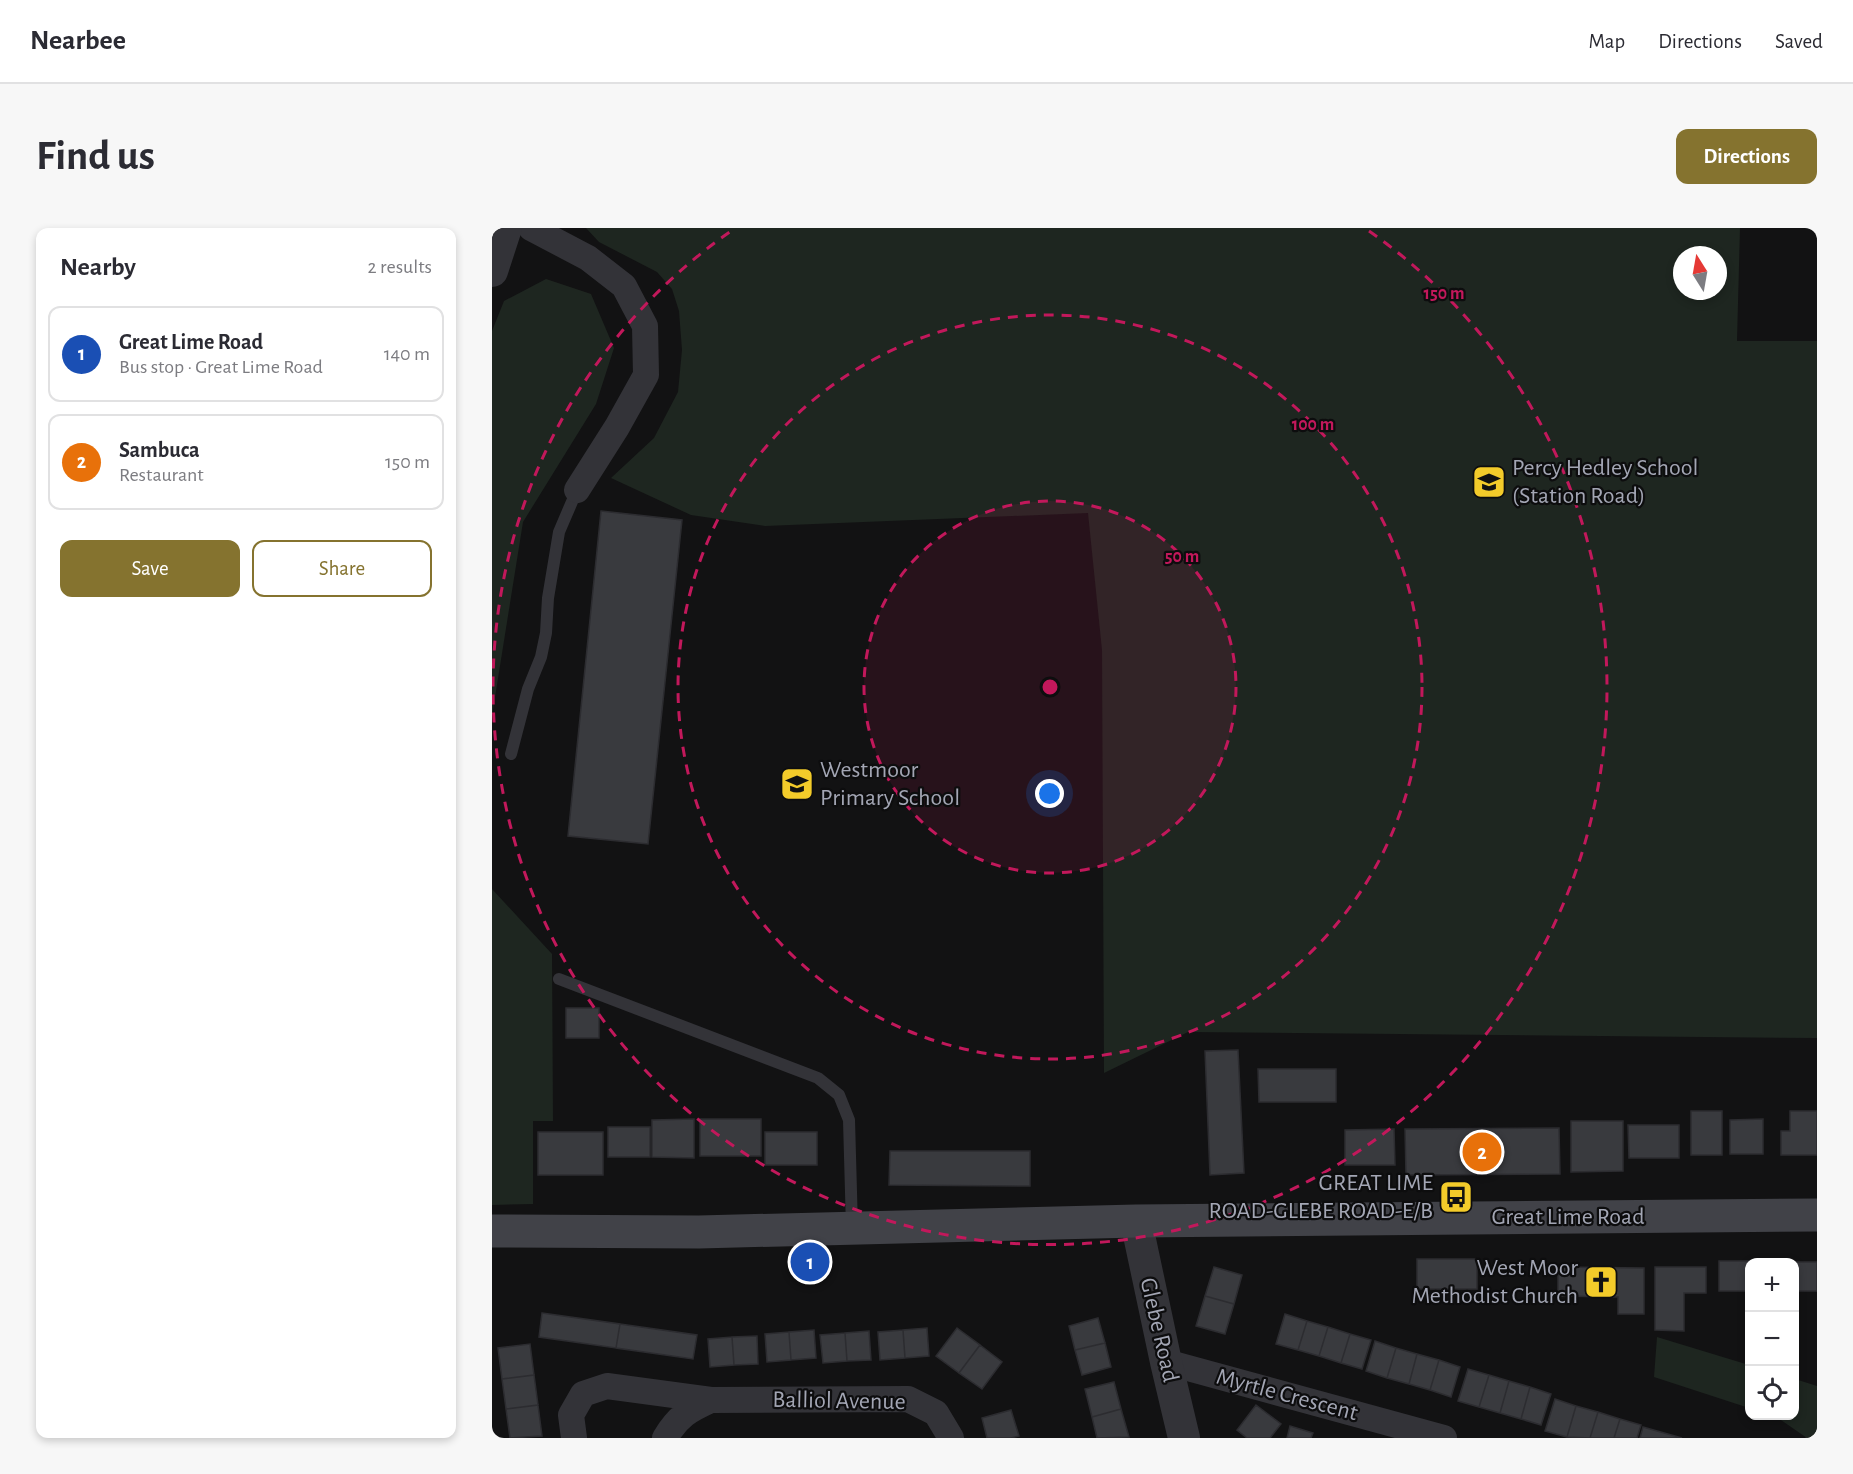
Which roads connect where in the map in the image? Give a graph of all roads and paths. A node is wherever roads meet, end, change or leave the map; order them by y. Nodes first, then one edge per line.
1 (506, 228) edge
2 (531, 228) edge
3 (492, 272) edge
4 (577, 490) joint
5 (511, 754) dead end
6 (559, 979) dead end
7 (1817, 1215) edge
8 (1136, 1221) junction
9 (852, 1228) junction
10 (492, 1231) edge
11 (1166, 1362) junction
12 (711, 1400) junction
13 (1420, 1434) edge
14 (574, 1438) edge
15 (666, 1438) edge
16 (951, 1438) edge
17 (1184, 1438) edge
18 (1444, 1438) edge

1 - 3 street
2 - 4 street
4 - 5 lane
6 - 9 lane
7 - 8 main road, Great Lime Road
8 - 9 main road, Great Lime Road
8 - 11 street, Glebe Road
9 - 10 main road, Great Lime Road
11 - 13 street, Myrtle Crescent
11 - 17 street, Glebe Road
12 - 14 street, Balliol Avenue
12 - 15 street, Balliol Avenue
12 - 16 street, Balliol Avenue
13 - 18 street, Myrtle Crescent

